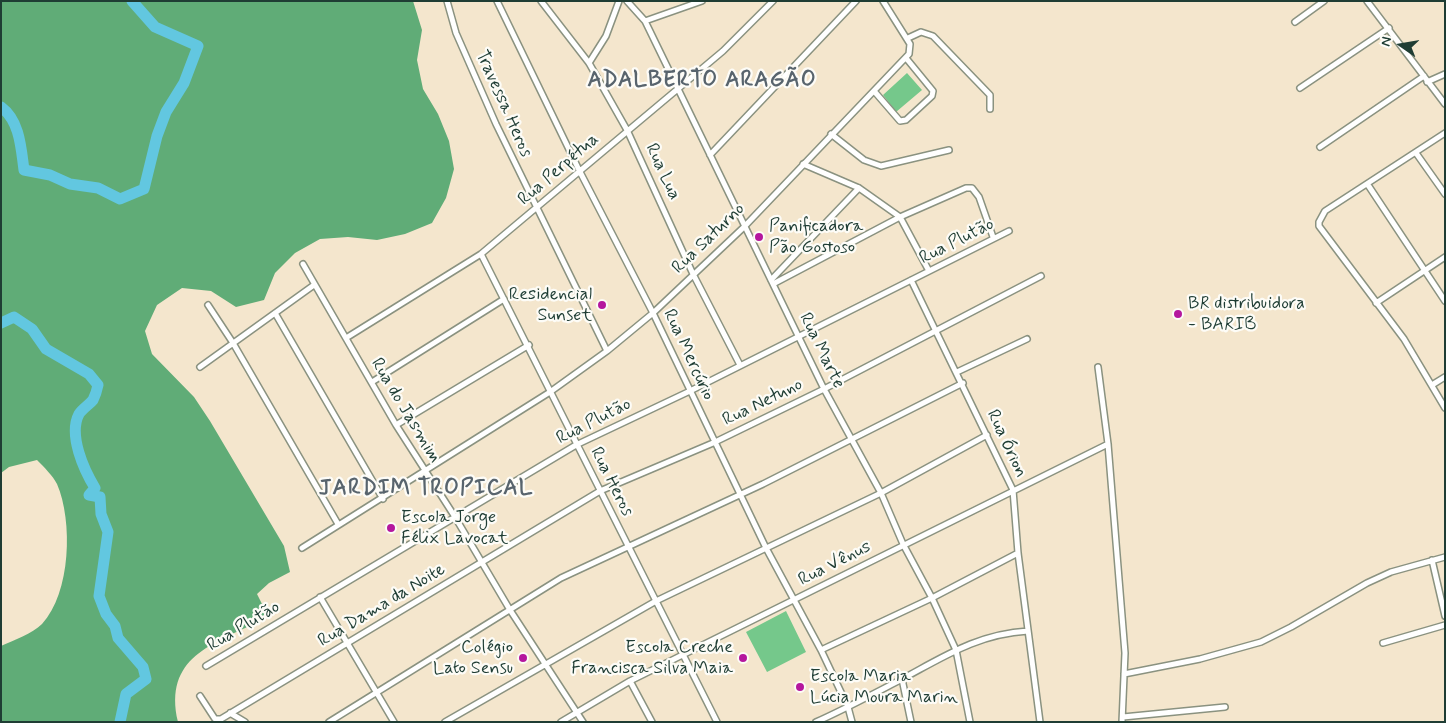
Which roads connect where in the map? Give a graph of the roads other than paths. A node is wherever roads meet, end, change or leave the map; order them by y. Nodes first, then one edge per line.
1 (447, 1) edge
2 (497, 1) edge
3 (541, 1) edge
4 (619, 1) edge
5 (627, 1) edge
6 (702, 1) edge
7 (773, 1) edge
8 (856, 1) edge
9 (883, 1) edge
10 (1324, 1) edge
11 (1367, 1) edge
12 (645, 21) junction
13 (1295, 22) dead end
14 (1389, 28) junction
15 (908, 38) junction
16 (906, 58) junction
17 (589, 63) junction
18 (1445, 74) edge
19 (1426, 79) junction
20 (678, 88) junction
21 (1300, 88) dead end
22 (874, 91) junction
23 (1445, 104) edge
24 (990, 109) dead end
25 (627, 130) junction
26 (1445, 133) edge
27 (831, 134) junction
28 (1320, 147) dead end
29 (949, 150) dead end
30 (1416, 153) junction
31 (710, 154) junction
32 (803, 164) junction
33 (579, 170) junction
34 (1368, 185) junction
35 (859, 188) junction
36 (1445, 194) edge
37 (536, 209) junction
38 (900, 217) junction
39 (744, 227) junction
40 (1009, 231) dead end
41 (993, 238) junction
42 (481, 254) junction
43 (1445, 257) edge
44 (304, 264) dead end
45 (929, 271) junction
46 (1424, 271) junction
47 (693, 274) junction
48 (1041, 276) dead end
49 (912, 280) junction
50 (772, 282) junction
51 (314, 285) junction
52 (504, 299) junction
53 (1445, 301) edge
54 (1376, 303) junction
55 (208, 305) dead end
56 (274, 313) junction
57 (653, 313) junction
58 (936, 331) junction
59 (799, 337) junction
60 (346, 338) junction
61 (1027, 339) dead end
62 (233, 343) junction
63 (528, 346) junction
64 (608, 351) junction
65 (740, 365) junction
66 (200, 367) dead end
67 (1098, 367) dead end
68 (957, 372) junction
69 (1445, 377) edge
70 (372, 382) junction
71 (963, 384) junction
72 (1432, 385) junction
73 (824, 389) junction
74 (690, 391) junction
75 (550, 392) junction
76 (1445, 408) edge
77 (396, 425) junction
78 (987, 435) junction
79 (852, 440) junction
80 (713, 443) junction
81 (1108, 444) junction
82 (576, 445) junction
83 (424, 470) junction
84 (1013, 490) junction
85 (600, 492) junction
86 (881, 493) junction
87 (740, 495) junction
88 (383, 498) junction
89 (455, 517) junction
90 (338, 524) junction
91 (904, 544) junction
92 (628, 545) junction
93 (302, 548) dead end
94 (766, 548) junction
95 (1018, 553) junction
96 (1445, 557) edge
97 (1432, 560) junction
98 (482, 561) junction
99 (320, 596) junction
100 (932, 598) junction
101 (656, 601) junction
102 (793, 601) junction
103 (510, 610) junction
104 (1445, 616) edge
105 (1445, 625) edge
106 (1028, 631) junction
107 (1383, 643) dead end
108 (348, 644) junction
109 (821, 650) junction
110 (956, 650) junction
111 (682, 655) junction
112 (546, 662) junction
113 (206, 666) dead end
114 (1124, 674) junction
115 (902, 679) junction
116 (630, 681) junction
117 (377, 691) junction
118 (200, 696) dead end
119 (848, 707) junction
120 (1224, 708) dead end
121 (577, 711) junction
122 (230, 713) junction
123 (1123, 719) edge
124 (245, 722) edge
125 (329, 722) edge
126 (394, 722) edge
127 (445, 722) edge
128 (561, 722) edge
129 (583, 722) edge
130 (652, 722) edge
131 (717, 722) edge
132 (816, 722) edge
133 (852, 722) edge
134 (911, 722) edge
135 (970, 722) edge
136 (1040, 722) edge

1 - 37 street, Travessa Heros
2 - 33 street, Rua Mercúrio
3 - 17 street, Rua Lua
4 - 17 street
5 - 12 street, Rua Marte
6 - 12 street
7 - 20 street, Rua Perpétua
8 - 31 street
9 - 15 street
10 - 13 street
11 - 14 street
12 - 20 street, Rua Marte
14 - 19 street
14 - 21 street
15 - 16 street, Rua Saturno
15 - 24 street
16 - 22 street, Rua Saturno
16 - 22 street
17 - 25 street, Rua Lua
18 - 19 street
19 - 23 street
19 - 28 street
20 - 25 street, Rua Perpétua
20 - 31 street, Rua Marte
22 - 27 street, Rua Saturno
25 - 33 street, Rua Perpétua
25 - 47 street, Rua Lua
26 - 30 street
27 - 29 street
27 - 32 street, Rua Saturno
30 - 34 street
30 - 36 street
31 - 39 street, Rua Marte
32 - 35 street
32 - 39 street, Rua Saturno
33 - 37 street, Rua Perpétua
33 - 57 street, Rua Mercúrio
34 - 46 street
34 - 54 street
35 - 38 street
35 - 50 street
37 - 42 street, Rua Perpétua
37 - 64 street, Travessa Heros
38 - 41 street
38 - 45 street
38 - 50 street
39 - 47 street, Rua Saturno
39 - 50 street, Rua Marte
40 - 41 street, Rua Plutão
41 - 45 street, Rua Plutão
42 - 52 street, Rua Heros
42 - 60 street, Rua Perpétua
43 - 46 street
44 - 51 street, Rua do Jasmim
45 - 49 street, Rua Plutão
46 - 53 street
46 - 54 street
47 - 57 street, Rua Saturno
47 - 65 street, Rua Lua
48 - 58 street, Rua Netuno
49 - 58 street, Rua Órion
49 - 59 street, Rua Plutão
50 - 59 street, Rua Marte
51 - 56 street
51 - 60 street, Rua do Jasmim
52 - 63 street, Rua Heros
52 - 70 street
54 - 72 street
55 - 62 street
56 - 62 street
56 - 88 street
57 - 64 street, Rua Saturno
57 - 74 street, Rua Mercúrio
58 - 68 street, Rua Órion
58 - 73 street, Rua Netuno
59 - 65 street, Rua Plutão
59 - 73 street, Rua Marte
60 - 70 street, Rua do Jasmim
61 - 68 street
62 - 66 street
62 - 90 street
63 - 75 street, Rua Heros
63 - 77 street
64 - 75 street, Rua Saturno
65 - 74 street, Rua Plutão
67 - 81 street
68 - 71 street, Rua Órion
69 - 72 street
70 - 77 street, Rua do Jasmim
71 - 78 street, Rua Órion
71 - 79 street
72 - 76 street
73 - 79 street, Rua Marte
73 - 80 street, Rua Netuno
74 - 80 street, Rua Mercúrio
74 - 82 street, Rua Plutão
75 - 82 street, Rua Heros
75 - 83 street, Rua Saturno
77 - 83 street, Rua do Jasmim
78 - 84 street, Rua Órion
78 - 86 street
79 - 86 street, Rua Marte
79 - 87 street
80 - 85 street, Rua Netuno
80 - 87 street, Rua Mercúrio
81 - 84 street, Rua Vênus
81 - 114 street
82 - 85 street, Rua Heros
82 - 89 street, Rua Plutão
83 - 88 street, Rua Saturno
83 - 89 street, Rua do Jasmim
84 - 91 street, Rua Vênus
84 - 95 street, Rua Órion
85 - 92 street, Rua Heros
85 - 98 street, Rua Dama da Noite
86 - 91 street, Rua Marte
86 - 94 street
87 - 92 street
87 - 94 street, Rua Mercúrio
88 - 90 street, Rua Saturno
89 - 98 street, Rua do Jasmim
89 - 99 street, Rua Plutão
90 - 93 street, Rua Saturno
91 - 100 street, Rua Marte
91 - 102 street, Rua Vênus
92 - 101 street, Rua Heros
92 - 103 street
94 - 101 street
94 - 102 street, Rua Mercúrio
95 - 100 street
95 - 106 street, Rua Órion
96 - 97 street
97 - 104 street
97 - 114 street
98 - 103 street, Rua do Jasmim
98 - 108 street, Rua Dama da Noite
99 - 108 street
99 - 113 street, Rua Plutão
100 - 109 street
100 - 110 street, Rua Marte
101 - 111 street, Rua Heros
101 - 112 street
102 - 109 street, Rua Mercúrio
102 - 111 street, Rua Vênus
103 - 112 street, Rua do Jasmim
103 - 117 street
105 - 107 street
106 - 110 street
106 - 136 street, Rua Órion
108 - 117 street
108 - 122 street, Rua Dama da Noite
109 - 119 street, Rua Mercúrio
110 - 115 street
110 - 135 street, Rua Marte
111 - 116 street, Rua Vênus
111 - 131 street, Rua Heros
112 - 121 street, Rua do Jasmim
112 - 127 street
114 - 123 street
115 - 119 street
115 - 134 street
116 - 121 street, Rua Vênus
116 - 130 street
117 - 125 street
117 - 126 street
118 - 122 street
119 - 132 street
119 - 133 street, Rua Mercúrio
120 - 123 street
121 - 128 street, Rua Vênus
121 - 129 street, Rua do Jasmim
122 - 124 street

